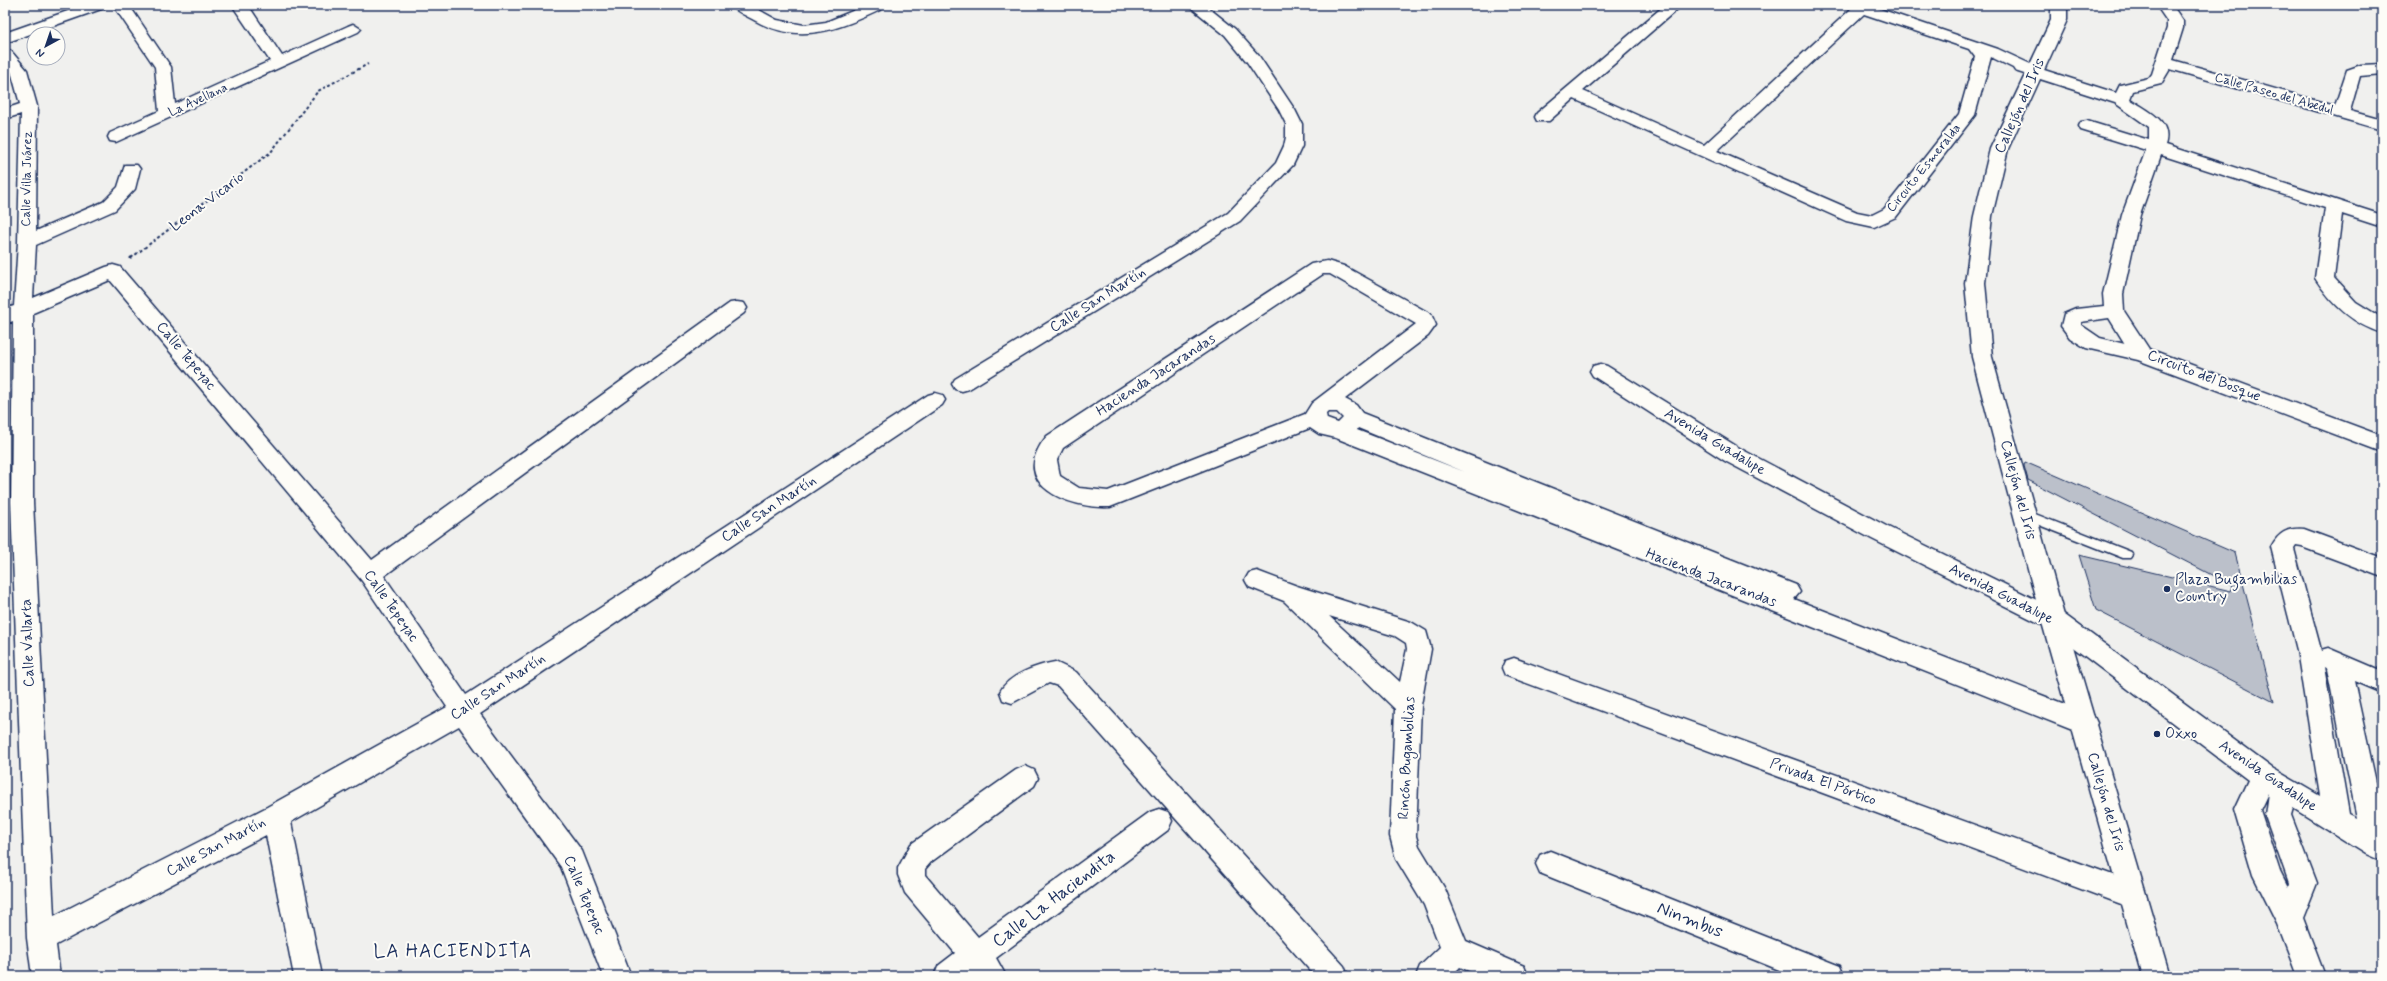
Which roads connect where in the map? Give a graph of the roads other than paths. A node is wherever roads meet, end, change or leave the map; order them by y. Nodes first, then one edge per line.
1 (99, 5) edge
2 (121, 5) edge
3 (240, 5) edge
4 (738, 5) edge
5 (879, 5) edge
6 (1196, 5) edge
7 (1674, 5) edge
8 (2059, 5) edge
9 (2164, 5) edge
10 (1857, 6) edge
11 (353, 29) dead end
12 (5, 38) edge
13 (1973, 45) junction
14 (5, 54) edge
15 (278, 62) junction
16 (2165, 63) junction
17 (2037, 67) junction
18 (2382, 69) edge
19 (12, 73) edge
20 (1979, 73) junction
21 (1574, 92) junction
22 (2124, 94) junction
23 (28, 106) junction
24 (5, 114) edge
25 (168, 114) junction
26 (2341, 114) junction
27 (1543, 117) dead end
28 (2382, 125) edge
29 (2087, 126) dead end
30 (116, 137) dead end
31 (2155, 148) junction
32 (1707, 151) junction
33 (131, 169) dead end
34 (2334, 206) junction
35 (2382, 221) edge
36 (27, 242) junction
37 (737, 308) dead end
38 (2114, 311) junction
39 (14, 314) edge
40 (2382, 326) edge
41 (2142, 354) junction
42 (1600, 371) dead end
43 (962, 384) dead end
44 (935, 400) dead end
45 (1320, 412) junction
46 (2382, 444) edge
47 (14, 506) edge
48 (2025, 515) junction
49 (2127, 555) dead end
50 (2382, 568) edge
51 (370, 574) junction
52 (1257, 580) dead end
53 (1291, 594) junction
54 (2053, 619) junction
55 (2309, 650) junction
56 (2338, 662) junction
57 (1514, 668) dead end
58 (2382, 682) edge
59 (1012, 692) dead end
60 (1408, 705) junction
61 (462, 711) junction
62 (2081, 715) junction
63 (1025, 778) dead end
64 (2273, 782) junction
65 (276, 816) junction
66 (1159, 821) dead end
67 (2337, 822) junction
68 (2379, 846) edge
69 (1550, 864) dead end
70 (2132, 895) junction
71 (41, 938) junction
72 (1456, 952) junction
73 (984, 966) edge
74 (46, 976) edge
75 (308, 976) edge
76 (617, 976) edge
77 (948, 976) edge
78 (1334, 976) edge
79 (1430, 976) edge
80 (1514, 976) edge
81 (1830, 976) edge
82 (2156, 976) edge
83 (2311, 976) edge

1 - 12 street
2 - 25 street
3 - 15 street
4 - 5 street
6 - 43 street, Calle San Martín
7 - 21 street
8 - 17 street, Callejón del Iris
9 - 16 street
10 - 13 street
10 - 32 street
11 - 15 street, La Avellana
13 - 17 street
13 - 20 street, Circuito Esmeralda
14 - 19 street, Calle Villa Juárez
15 - 25 street, La Avellana
16 - 22 street
16 - 26 street, Calle Paseo del Abedul
17 - 20 street
17 - 22 street
17 - 48 street, Callejón del Iris
18 - 26 street
19 - 23 street, Calle Villa Juárez
20 - 32 street, Circuito Esmeralda
21 - 27 street
21 - 32 street, Circuito Esmeralda
22 - 31 street
23 - 24 street
23 - 36 street, Calle Villa Juárez
25 - 30 street, La Avellana
26 - 28 street, Calle Paseo del Abedul
29 - 31 street
31 - 34 street
31 - 38 street
33 - 36 street
34 - 35 street
34 - 40 street
36 - 39 street, Calle Villa Juárez
37 - 51 street
38 - 41 street, Circuito del Bosque
38 - 41 street
39 - 47 street, Calle Vallarta
39 - 51 street, Calle Tepeyac
41 - 46 street, Circuito del Bosque
42 - 54 street, Avenida Guadalupe
44 - 61 street, Calle San Martín
45 - 45 street, Hacienda Jacarandas
45 - 62 street, Hacienda Jacarandas
47 - 71 street, Calle Vallarta
48 - 49 lane
48 - 54 street, Callejón del Iris
50 - 55 street
51 - 61 street, Calle Tepeyac
52 - 53 street, Rincón Bugambilias
53 - 60 street
53 - 60 street, Rincón Bugambilias
54 - 62 street, Callejón del Iris
54 - 64 street, Avenida Guadalupe
55 - 56 street
55 - 67 street
56 - 58 street
56 - 68 street
57 - 70 street, Privada El Pórtico
59 - 78 street
60 - 72 street, Rincón Bugambilias
61 - 65 street, Calle San Martín
61 - 76 street, Calle Tepeyac
62 - 70 street, Callejón del Iris
63 - 73 street
64 - 67 street, Avenida Guadalupe
64 - 83 street
65 - 71 street, Calle San Martín
65 - 75 street
66 - 73 street, Calle La Haciendita
67 - 68 street, Avenida Guadalupe
69 - 81 street, Ninmbus
70 - 82 street, Callejón del Iris
71 - 74 street, Calle Vallarta
72 - 79 street
72 - 80 street
73 - 77 street, Calle La Haciendita

